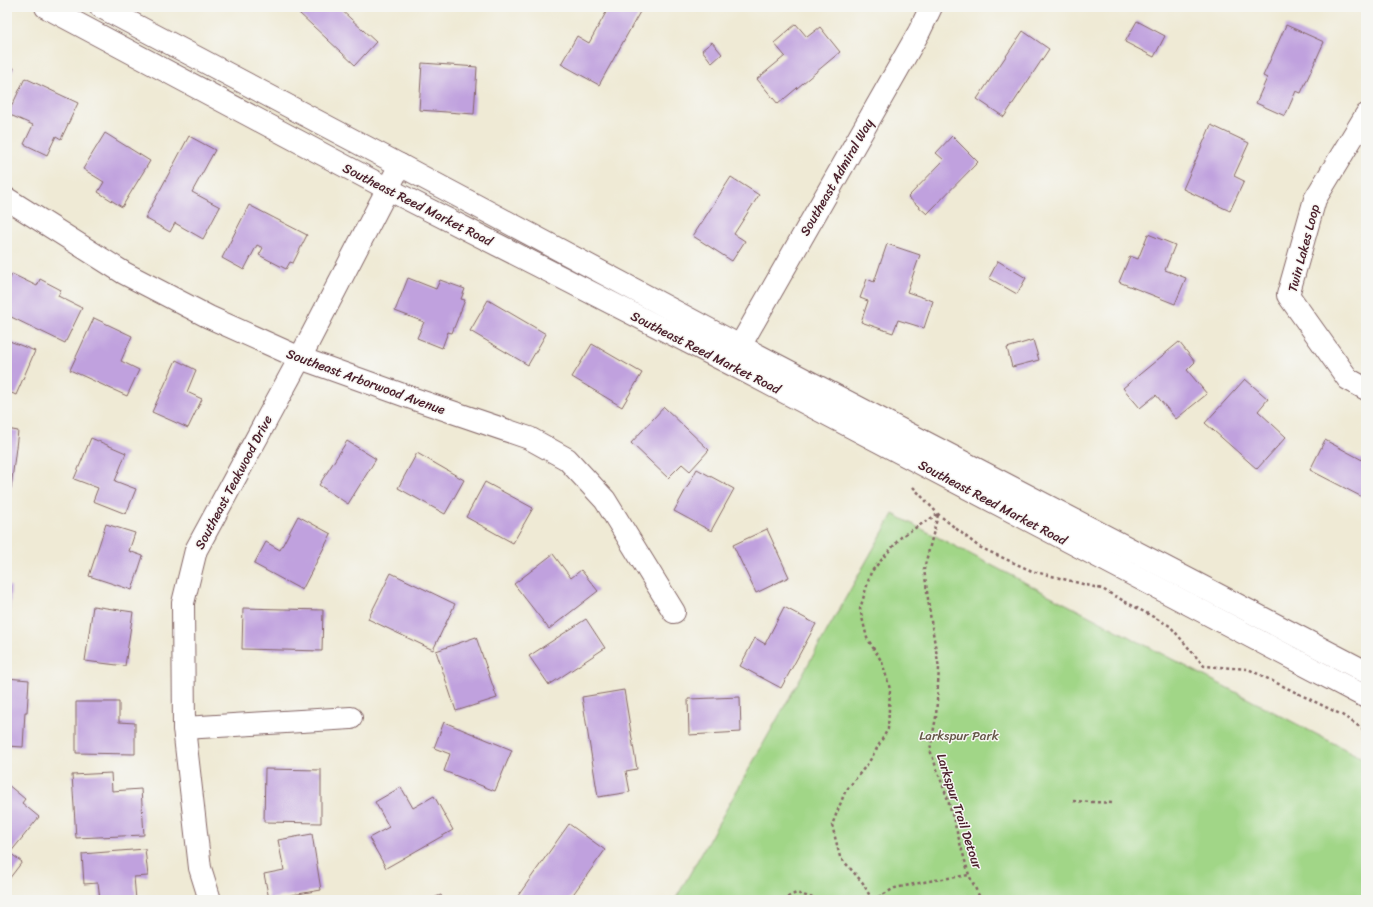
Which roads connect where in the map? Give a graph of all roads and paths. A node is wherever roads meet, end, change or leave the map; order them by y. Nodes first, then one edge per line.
1 (46, 7) edge
2 (100, 7) edge
3 (931, 7) edge
4 (1366, 115) edge
5 (400, 165) junction
6 (388, 189) junction
7 (7, 199) edge
8 (740, 346) junction
9 (300, 358) junction
10 (1366, 389) edge
11 (907, 484) dead end
12 (938, 514) junction
13 (674, 612) dead end
14 (1366, 672) edge
15 (1366, 697) edge
16 (351, 718) dead end
17 (184, 728) junction
18 (1366, 731) edge
19 (1073, 801) dead end
20 (1114, 803) dead end
21 (969, 875) junction
22 (210, 900) edge
23 (782, 900) edge
24 (820, 900) edge
25 (873, 900) edge
26 (981, 900) edge

1 - 6 main road, Southeast Reed Market Road
2 - 5 main road, Southeast Reed Market Road
3 - 8 main road, Southeast Admiral Way
4 - 10 main road, Twin Lakes Loop
5 - 6 main road, Southeast Teakwood Drive
5 - 8 main road, Southeast Reed Market Road
6 - 9 main road, Southeast Teakwood Drive
6 - 15 main road, Southeast Reed Market Road
7 - 9 main road, Southeast Arborwood Avenue
8 - 14 main road, Southeast Reed Market Road
9 - 13 main road, Southeast Arborwood Avenue
9 - 17 main road, Southeast Teakwood Drive
11 - 12 path
12 - 18 path
12 - 21 path, Larkspur Trail Detour
12 - 25 path
16 - 17 main road
17 - 22 main road, Southeast Teakwood Drive
19 - 20 path
21 - 25 path
21 - 26 path, Larkspur Trail Detour
23 - 24 path

